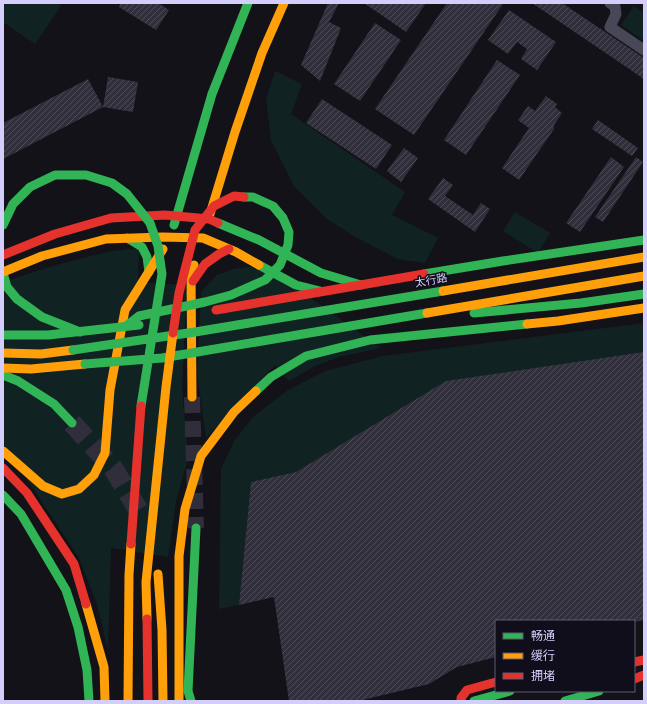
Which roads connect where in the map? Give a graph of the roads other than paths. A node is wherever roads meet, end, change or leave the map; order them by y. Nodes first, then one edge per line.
1 (248, 3) edge
2 (284, 3) edge
3 (614, 4) edge
4 (644, 50) edge
5 (176, 216) junction
6 (209, 219) junction
7 (3, 225) edge
8 (170, 237) junction
9 (127, 238) junction
10 (203, 238) junction
11 (644, 240) edge
12 (644, 247) edge
13 (229, 249) junction
14 (3, 255) edge
15 (644, 257) edge
16 (576, 259) dead end
17 (515, 270) dead end
18 (149, 272) junction
19 (3, 273) edge
20 (644, 276) edge
21 (191, 284) junction
22 (644, 285) edge
23 (405, 288) dead end
24 (391, 289) dead end
25 (644, 294) edge
26 (644, 308) edge
27 (399, 317) junction
28 (126, 326) junction
29 (80, 332) junction
30 (3, 335) edge
31 (3, 354) edge
32 (3, 368) edge
33 (3, 375) edge
34 (192, 397) tunnel mouth
35 (72, 423) tunnel mouth
36 (3, 451) edge
37 (3, 468) edge
38 (3, 495) edge
39 (196, 528) tunnel mouth
40 (158, 574) dead end
41 (495, 682) edge
42 (506, 692) edge
43 (596, 692) edge
44 (89, 701) edge
45 (105, 701) edge
46 (128, 701) edge
47 (148, 701) edge
48 (163, 701) edge
49 (178, 701) edge
50 (191, 701) edge
51 (461, 701) edge
52 (474, 701) edge
53 (494, 701) edge
54 (564, 701) edge

1 - 5 main road
2 - 6 main road
3 - 4 street
5 - 6 main road
5 - 8 main road
5 - 14 main road
6 - 10 main road
6 - 24 main road
7 - 46 main road, bridge
8 - 9 main road
8 - 10 main road
8 - 18 main road
9 - 18 main road
9 - 19 main road
10 - 13 main road
10 - 21 main road
11 - 28 main road, bridge
12 - 16 main road
13 - 21 main road
13 - 22 main road
15 - 31 main road, 太行路, bridge
17 - 23 main road
18 - 36 main road
19 - 29 main road
20 - 27 main road, bridge
21 - 34 main road
25 - 27 main road, bridge
26 - 49 main road, bridge
27 - 32 main road, bridge
28 - 29 main road, bridge
28 - 47 main road, bridge
29 - 30 main road, bridge
33 - 35 main road
37 - 45 main road
38 - 44 main road
39 - 50 main road
40 - 48 main road
41 - 51 main road
42 - 52 main road
42 - 53 main road
43 - 54 main road

